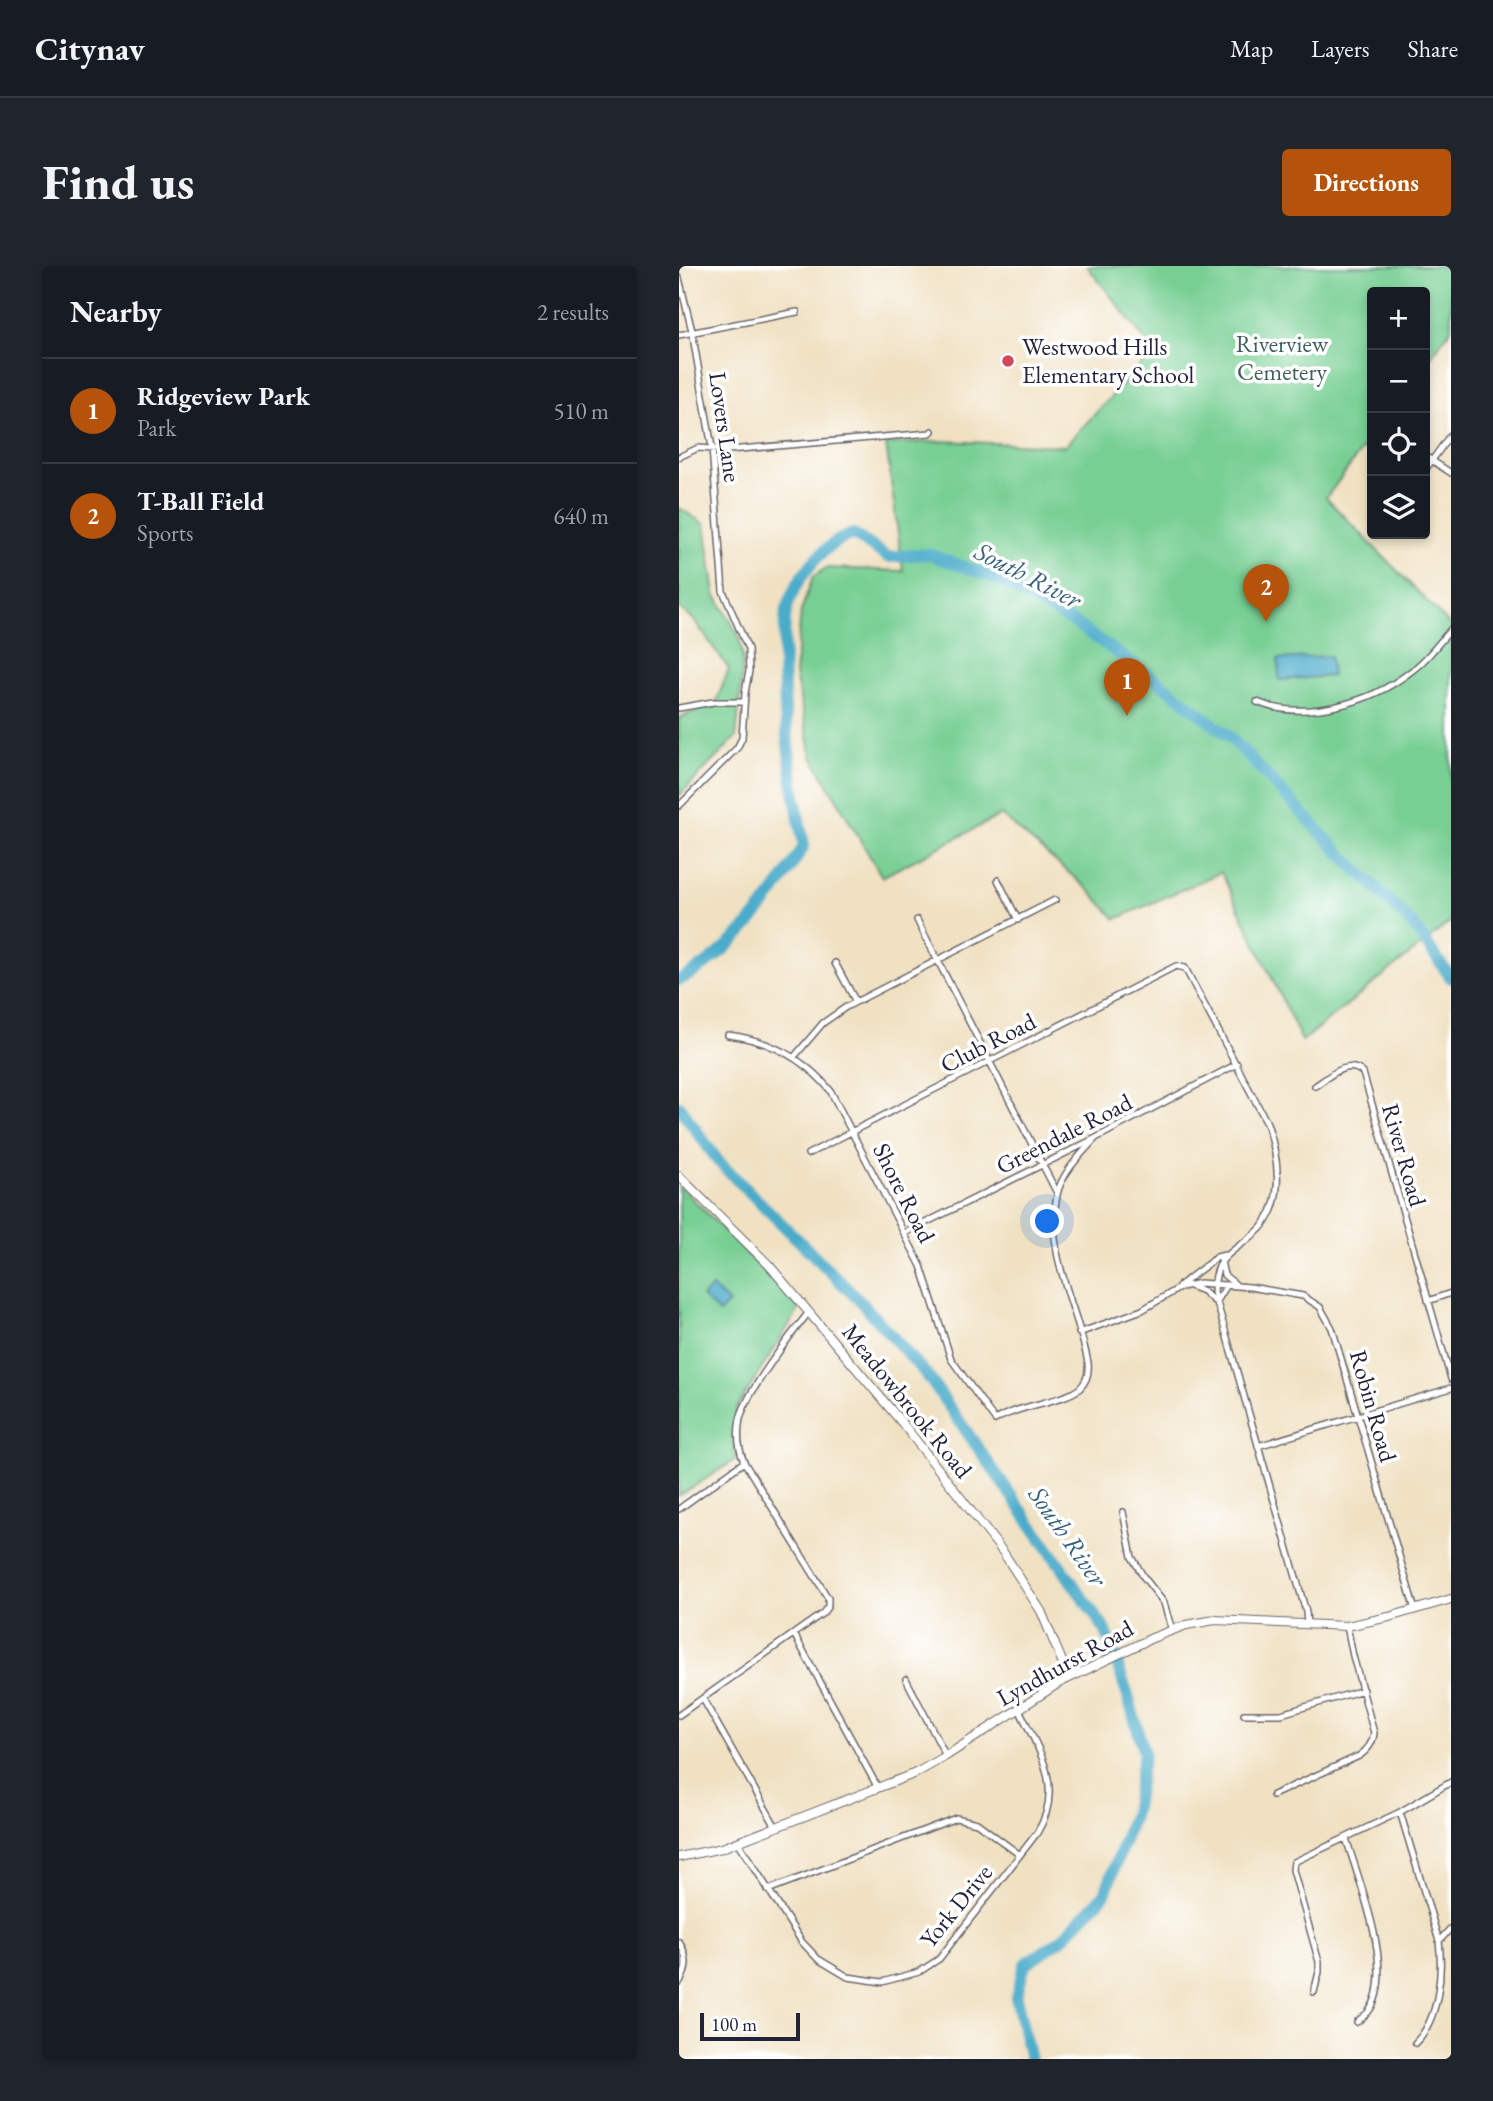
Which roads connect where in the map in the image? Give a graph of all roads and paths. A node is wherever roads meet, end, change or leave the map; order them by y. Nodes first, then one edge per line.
1 (679, 278) edge
2 (797, 312) dead end
3 (692, 331) junction
4 (679, 335) edge
5 (932, 431) dead end
6 (1451, 434) edge
7 (712, 447) junction
8 (679, 457) edge
9 (1432, 461) junction
10 (1430, 464) edge
11 (1451, 473) edge
12 (1451, 629) edge
13 (744, 702) junction
14 (1257, 702) dead end
15 (679, 708) edge
16 (679, 806) edge
17 (998, 880) dead end
18 (1055, 900) dead end
19 (1018, 919) junction
20 (917, 920) dead end
21 (937, 960) junction
22 (835, 963) dead end
23 (856, 1002) junction
24 (728, 1035) dead end
25 (794, 1057) junction
26 (989, 1061) junction
27 (1237, 1063) junction
28 (1315, 1086) dead end
29 (853, 1131) junction
30 (1096, 1138) junction
31 (808, 1154) dead end
32 (1042, 1165) junction
33 (679, 1176) edge
34 (1057, 1193) junction
35 (905, 1233) junction
36 (1223, 1258) junction
37 (1214, 1284) junction
38 (1228, 1284) junction
39 (1187, 1285) junction
40 (1238, 1285) junction
41 (1175, 1290) junction
42 (1451, 1293) edge
43 (1428, 1301) junction
44 (1216, 1304) junction
45 (809, 1312) junction
46 (1079, 1333) junction
47 (1451, 1379) edge
48 (1451, 1388) edge
49 (1357, 1416) junction
50 (1258, 1446) junction
51 (744, 1462) junction
52 (679, 1509) edge
53 (1123, 1512) dead end
54 (1451, 1599) edge
55 (1415, 1610) junction
56 (1307, 1625) junction
57 (1347, 1626) junction
58 (1172, 1630) junction
59 (794, 1634) junction
60 (1069, 1678) junction
61 (906, 1679) dead end
62 (1363, 1690) junction
63 (703, 1699) junction
64 (1019, 1708) junction
65 (1244, 1714) dead end
66 (679, 1715) edge
67 (946, 1756) junction
68 (1451, 1782) edge
69 (878, 1788) junction
70 (1273, 1795) dead end
71 (1400, 1812) junction
72 (776, 1827) junction
73 (1346, 1838) junction
74 (739, 1842) junction
75 (1020, 1855) junction
76 (679, 1857) edge
77 (768, 1890) junction
78 (1451, 1928) edge
79 (1439, 1941) junction
80 (679, 1942) edge
81 (679, 1983) edge
82 (1314, 1992) dead end
83 (1357, 2022) dead end
84 (1415, 2043) dead end

1 - 3 street, Lovers Lane
2 - 3 street
3 - 4 street
3 - 7 street, Lovers Lane
5 - 7 street
6 - 9 street
7 - 8 street
7 - 13 street, Lovers Lane
9 - 10 street
9 - 11 street
12 - 14 street
13 - 15 street
13 - 16 street, Lovers Lane
17 - 19 street
18 - 19 street
19 - 21 street
20 - 21 street
21 - 23 street
21 - 26 street
22 - 23 street
23 - 25 street
24 - 25 street, Shore Road
25 - 29 street, Shore Road
26 - 27 street, Club Road
26 - 29 street, Club Road
26 - 32 street
27 - 30 street, Greendale Road
27 - 36 street
28 - 43 street, River Road
29 - 31 street, Club Road
29 - 35 street, Shore Road
30 - 32 street, Greendale Road
30 - 34 street
32 - 34 street
32 - 35 street, Greendale Road
33 - 45 main road, Meadowbrook Road
34 - 46 street
35 - 46 street, Shore Road
36 - 37 street
36 - 40 street
36 - 41 street
37 - 38 street, Robin Road
37 - 39 street, Robin Road
37 - 44 street
38 - 40 street, Robin Road
38 - 44 street
39 - 41 street
39 - 44 street
40 - 49 street, Robin Road
41 - 46 street
42 - 43 street
43 - 47 street, River Road
44 - 50 street
45 - 51 street
45 - 60 main road, Meadowbrook Road
48 - 49 street
49 - 50 street
49 - 55 street, Robin Road
50 - 56 street
51 - 52 street
51 - 59 street
53 - 58 street
54 - 55 main road, Lyndhurst Road
55 - 57 main road, Lyndhurst Road
56 - 57 main road, Lyndhurst Road
56 - 58 main road, Lyndhurst Road
57 - 62 street
58 - 60 main road, Lyndhurst Road
59 - 63 street
59 - 69 street
60 - 64 main road, Lyndhurst Road
61 - 67 street
62 - 65 street
62 - 70 street
63 - 66 street
63 - 72 street
64 - 67 main road, Lyndhurst Road
64 - 75 street, York Drive
67 - 69 main road, Lyndhurst Road
68 - 71 street
69 - 72 main road, Lyndhurst Road
71 - 73 street
71 - 79 street
72 - 74 main road, Lyndhurst Road
73 - 82 street
73 - 83 street
74 - 76 main road, Lyndhurst Road
74 - 77 street, York Drive
75 - 77 street
75 - 77 street, York Drive
78 - 79 street
79 - 84 street
80 - 81 street

